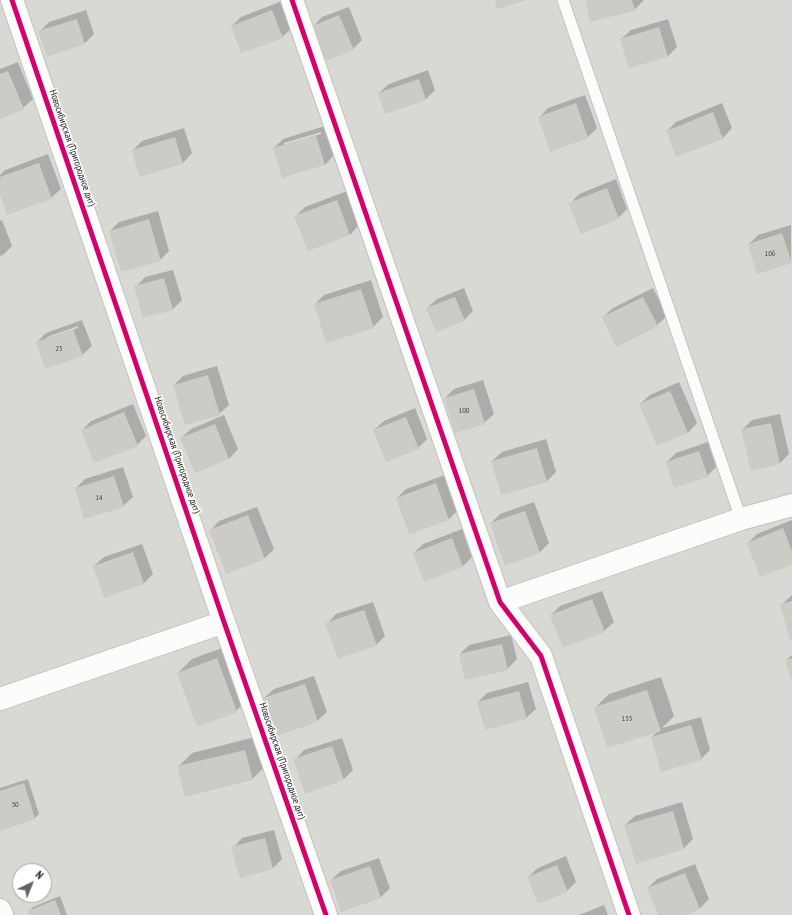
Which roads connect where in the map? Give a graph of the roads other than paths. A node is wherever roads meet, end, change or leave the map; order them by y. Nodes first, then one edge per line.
1 (12, 0) edge
2 (292, 0) edge
3 (562, 0) edge
4 (792, 505) edge
5 (741, 519) junction
6 (500, 602) junction
7 (224, 622) junction
8 (0, 700) edge
9 (0, 910) edge
10 (2, 915) edge
11 (326, 915) edge
12 (629, 915) edge

1 - 7 street, Новосибирская (Пригородное днт)
2 - 6 street
3 - 5 lane
4 - 5 street
5 - 6 street
6 - 12 street
7 - 8 street
7 - 11 street, Новосибирская (Пригородное днт)
9 - 10 street

